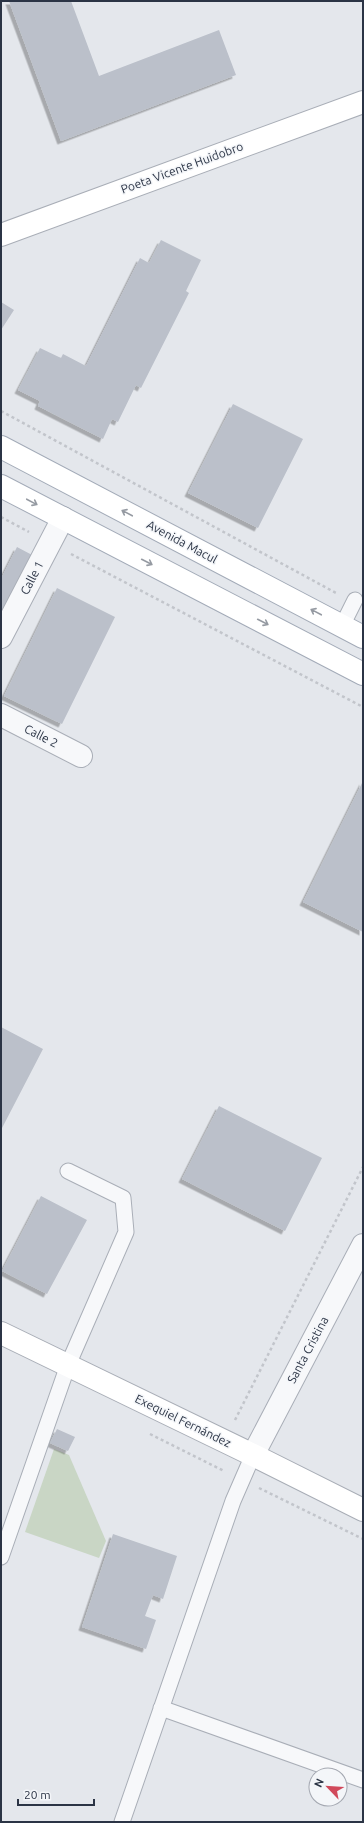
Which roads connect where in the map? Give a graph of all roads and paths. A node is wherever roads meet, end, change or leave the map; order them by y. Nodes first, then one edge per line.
1 (363, 102) edge
2 (1, 235) edge
3 (1, 411) edge
4 (1, 447) edge
5 (1, 486) edge
6 (1, 517) edge
7 (63, 518) junction
8 (50, 543) junction
9 (354, 601) joint
10 (342, 626) junction
11 (1, 637) edge
12 (363, 637) edge
13 (363, 674) edge
14 (363, 707) edge
15 (1, 715) edge
16 (81, 756) dead end
17 (363, 1167) edge
18 (68, 1171) dead end
19 (363, 1245) edge
20 (1, 1333) edge
21 (68, 1365) junction
22 (235, 1420) dead end
23 (144, 1431) dead end
24 (253, 1455) junction
25 (242, 1480) junction
26 (363, 1510) edge
27 (363, 1539) edge
28 (1, 1557) edge
29 (161, 1708) junction
30 (363, 1780) edge
31 (122, 1822) edge

1 - 2 main road, Poeta Vicente Huidobro
3 - 9 path
10 -> 4 main road, Avenida Macul
5 -> 7 main road
6 - 8 path
7 - 8 street, Calle 1
7 -> 13 main road
8 - 11 street, Calle 1
8 - 14 path
9 - 10 lane
10 - 12 main road, Avenida Macul
15 - 16 street, Calle 2
17 - 22 path
18 - 21 lane
19 - 24 street, Santa Cristina
20 - 21 main road, Exequiel Fernández
21 - 24 main road, Exequiel Fernández
21 - 28 lane
23 - 25 path
24 - 25 lane
24 - 26 main road, Exequiel Fernández
25 - 27 path
25 - 29 lane
29 - 30 lane
29 - 31 lane

